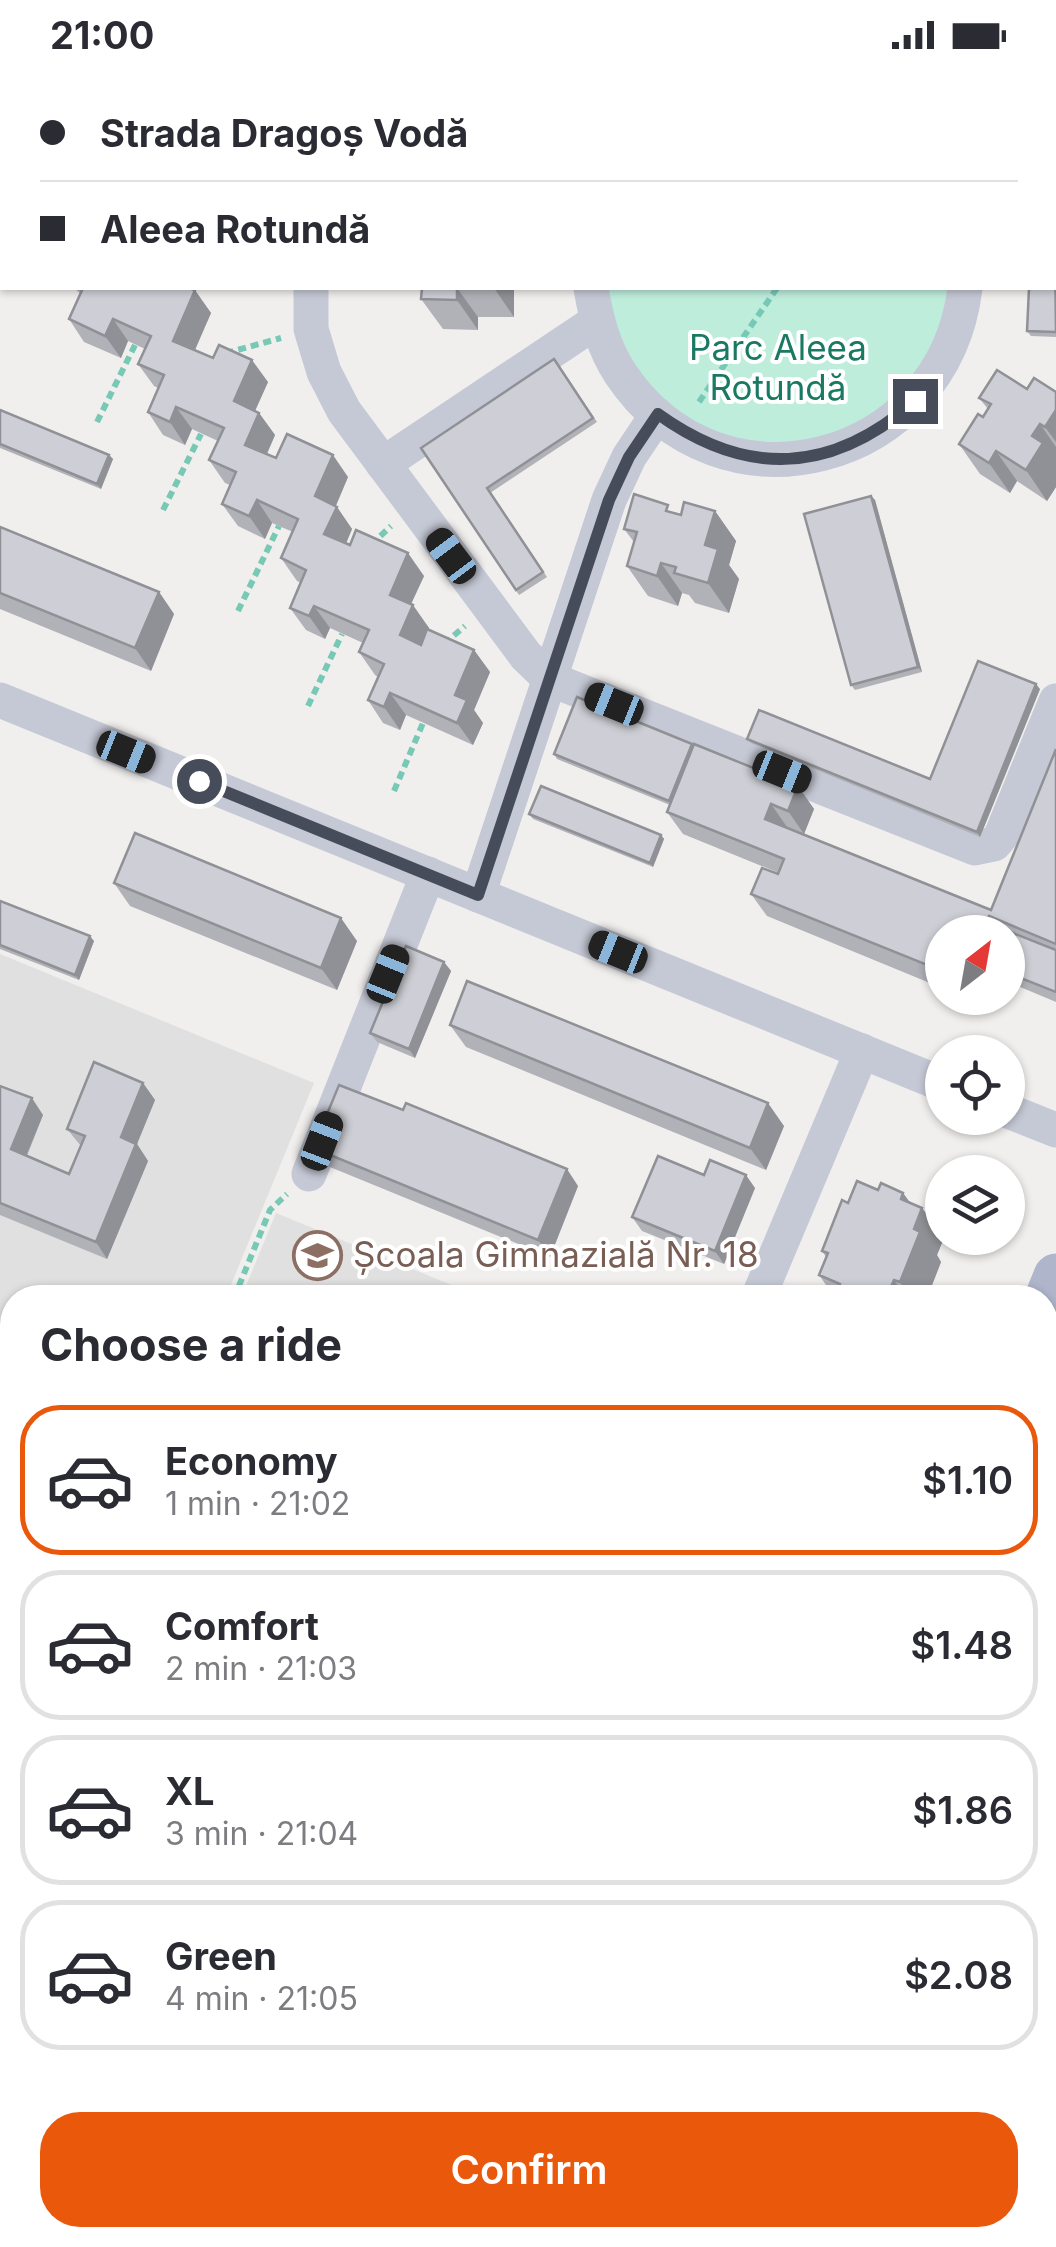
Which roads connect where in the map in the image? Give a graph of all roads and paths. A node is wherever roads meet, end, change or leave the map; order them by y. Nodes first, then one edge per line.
1 (311, 290) edge
2 (775, 290) edge
3 (965, 290) edge
4 (594, 304) edge
5 (311, 329) junction
6 (136, 345) edge
7 (224, 364) edge
8 (97, 422) dead end
9 (669, 423) junction
10 (201, 434) edge
11 (383, 464) junction
12 (414, 505) junction
13 (163, 510) dead end
14 (279, 526) edge
15 (366, 550) edge
16 (489, 606) junction
17 (238, 611) dead end
18 (342, 634) edge
19 (438, 649) edge
20 (550, 678) junction
21 (0, 700) edge
22 (1056, 700) edge
23 (308, 706) dead end
24 (423, 723) edge
25 (394, 791) dead end
26 (428, 874) junction
27 (478, 895) junction
28 (862, 1051) junction
29 (925, 1077) edge
30 (1025, 1117) edge
31 (1056, 1130) edge
32 (309, 1174) joint
33 (239, 1285) edge
34 (763, 1285) edge

1 - 5 street
2 - 9 path
3 - 9 street
4 - 9 street
4 - 11 street
5 - 7 path
5 - 11 street
6 - 8 path
9 - 20 street
10 - 13 path
11 - 12 street
12 - 15 path
12 - 16 street
14 - 17 path
16 - 19 path
16 - 20 street
18 - 23 path
20 - 22 street
20 - 27 street
21 - 26 street
24 - 25 path
26 - 27 street
26 - 32 street
27 - 28 street
28 - 29 street
28 - 34 street
30 - 31 street
32 - 33 path

